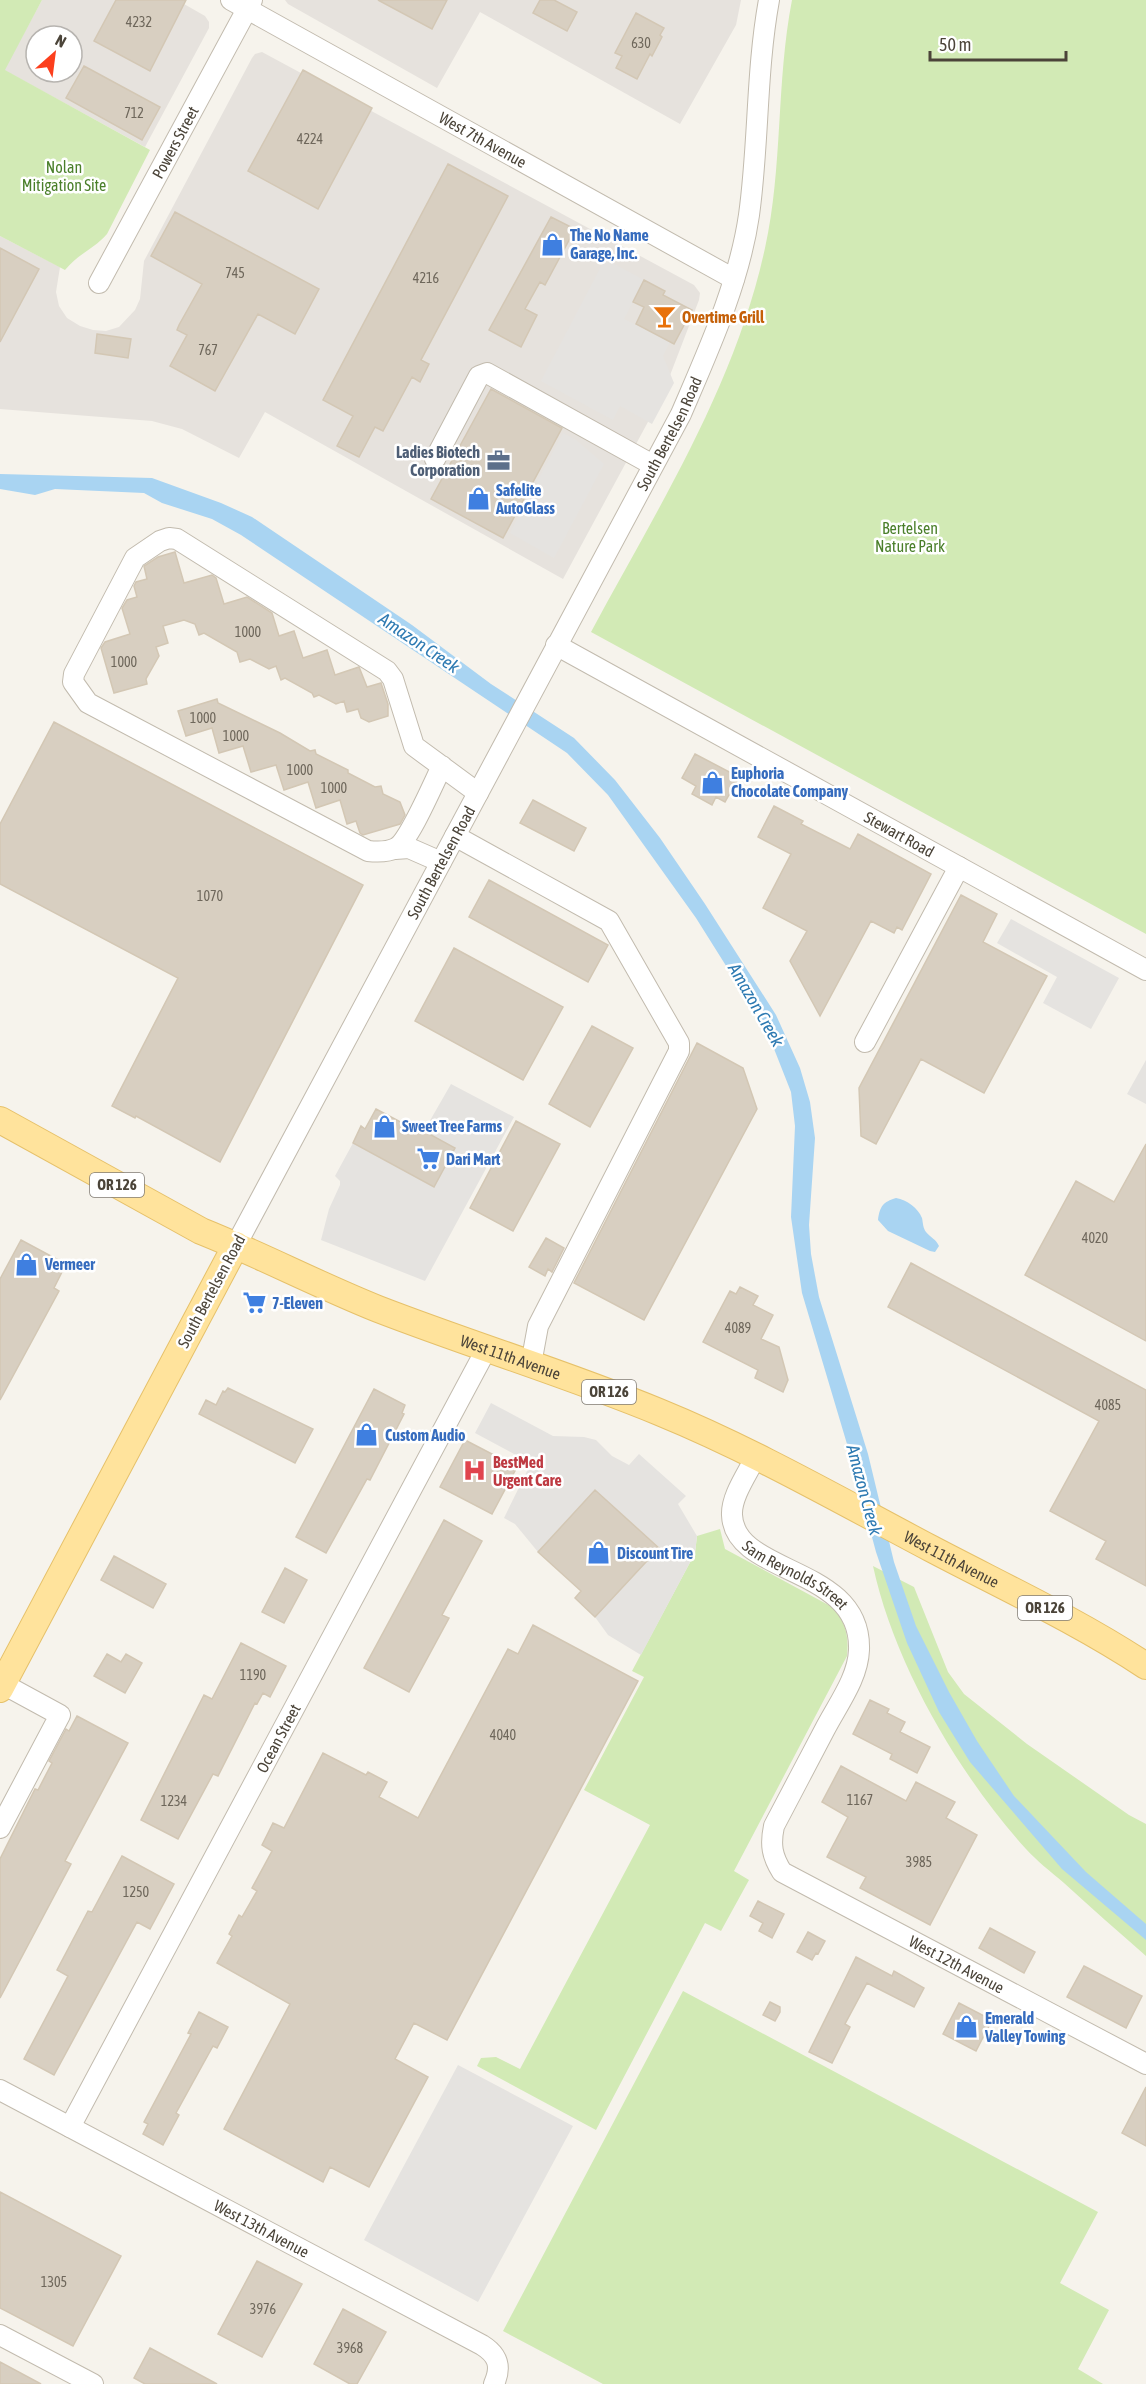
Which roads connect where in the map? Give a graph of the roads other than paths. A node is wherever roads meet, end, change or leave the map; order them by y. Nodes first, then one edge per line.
1 (769, 0) edge
2 (243, 3) edge
3 (734, 279) junction
4 (99, 283) dead end
5 (435, 459) dead end
6 (653, 465) junction
7 (556, 645) junction
8 (442, 766) junction
9 (478, 793) junction
10 (455, 836) junction
11 (403, 845) junction
12 (441, 862) junction
13 (959, 867) junction
14 (1146, 970) edge
15 (865, 1042) dead end
16 (0, 1120) edge
17 (236, 1245) junction
18 (486, 1348) junction
19 (531, 1364) junction
20 (756, 1456) junction
21 (1146, 1666) edge
22 (1, 1687) edge
23 (0, 1828) edge
24 (773, 1857) joint
25 (1146, 2064) edge
26 (0, 2090) edge
27 (70, 2127) junction
28 (0, 2335) edge
29 (93, 2384) edge
30 (494, 2384) edge

1 - 3 street, South Bertelsen Road
2 - 3 street, West 7th Avenue
2 - 4 street, Powers Street
3 - 6 street, South Bertelsen Road
5 - 6 street
6 - 7 street, South Bertelsen Road
7 - 9 street, South Bertelsen Road
7 - 13 street, Stewart Road
8 - 9 street
8 - 11 street
8 - 11 street
9 - 10 street, South Bertelsen Road
10 - 12 street, South Bertelsen Road
10 - 19 street
11 - 12 street
12 - 17 street, South Bertelsen Road
13 - 14 street, Stewart Road
13 - 15 street
16 - 17 main road, West 11th Avenue / OR 126
17 - 18 main road, West 11th Avenue / OR 126
17 - 22 main road, South Bertelsen Road
18 - 19 main road, West 11th Avenue / OR 126
18 - 27 street, Ocean Street
19 - 20 main road, West 11th Avenue / OR 126
20 - 21 main road, West 11th Avenue / OR 126
20 - 24 street, Sam Reynolds Street
22 - 23 street
24 - 25 street, West 12th Avenue
26 - 27 street, West 13th Avenue
27 - 30 street, West 13th Avenue
28 - 29 street

